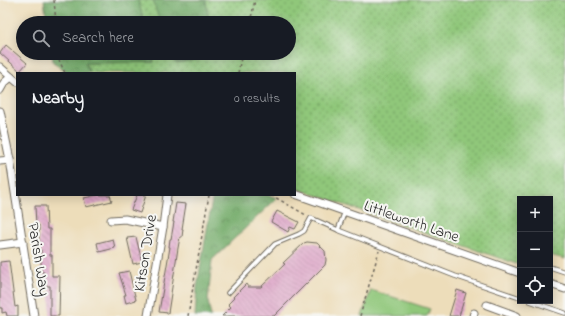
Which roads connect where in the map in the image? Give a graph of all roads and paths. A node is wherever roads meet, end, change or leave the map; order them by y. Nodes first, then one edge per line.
1 (54, 0) edge
2 (255, 0) edge
3 (55, 16) edge
4 (252, 16) edge
5 (60, 60) edge
6 (241, 60) edge
7 (0, 68) edge
8 (64, 72) edge
9 (238, 72) edge
10 (14, 79) edge
11 (0, 90) edge
12 (0, 111) edge
13 (10, 160) junction
14 (0, 162) edge
15 (296, 194) edge
16 (167, 196) edge
17 (209, 196) edge
18 (273, 196) edge
19 (345, 212) junction
20 (311, 218) junction
21 (111, 220) dead end
22 (163, 227) junction
23 (338, 230) junction
24 (23, 242) junction
25 (0, 245) edge
26 (381, 246) junction
27 (553, 268) edge
28 (517, 272) edge
29 (565, 272) edge
30 (553, 285) edge
31 (565, 289) edge
32 (228, 293) dead end
33 (517, 297) edge
34 (539, 304) edge
35 (487, 305) dead end
36 (565, 313) edge
37 (34, 316) edge
38 (148, 316) edge
39 (188, 316) edge
40 (360, 316) edge
41 (518, 316) edge

1 - 3 path
2 - 4 path
5 - 8 path
6 - 9 path
7 - 10 street
10 - 11 street
12 - 13 street, Parish Way
13 - 14 street
13 - 24 street, Parish Way
15 - 19 street, Littleworth Lane
16 - 22 street, Kitson Drive
17 - 39 path
18 - 20 path
19 - 23 lane
19 - 28 street, Littleworth Lane
20 - 23 lane
20 - 32 lane
21 - 22 street
22 - 38 street, Kitson Drive
23 - 26 lane
24 - 25 street
24 - 37 street, Parish Way
26 - 33 lane
26 - 40 path
27 - 29 lane
30 - 31 street
34 - 36 lane
35 - 41 street

